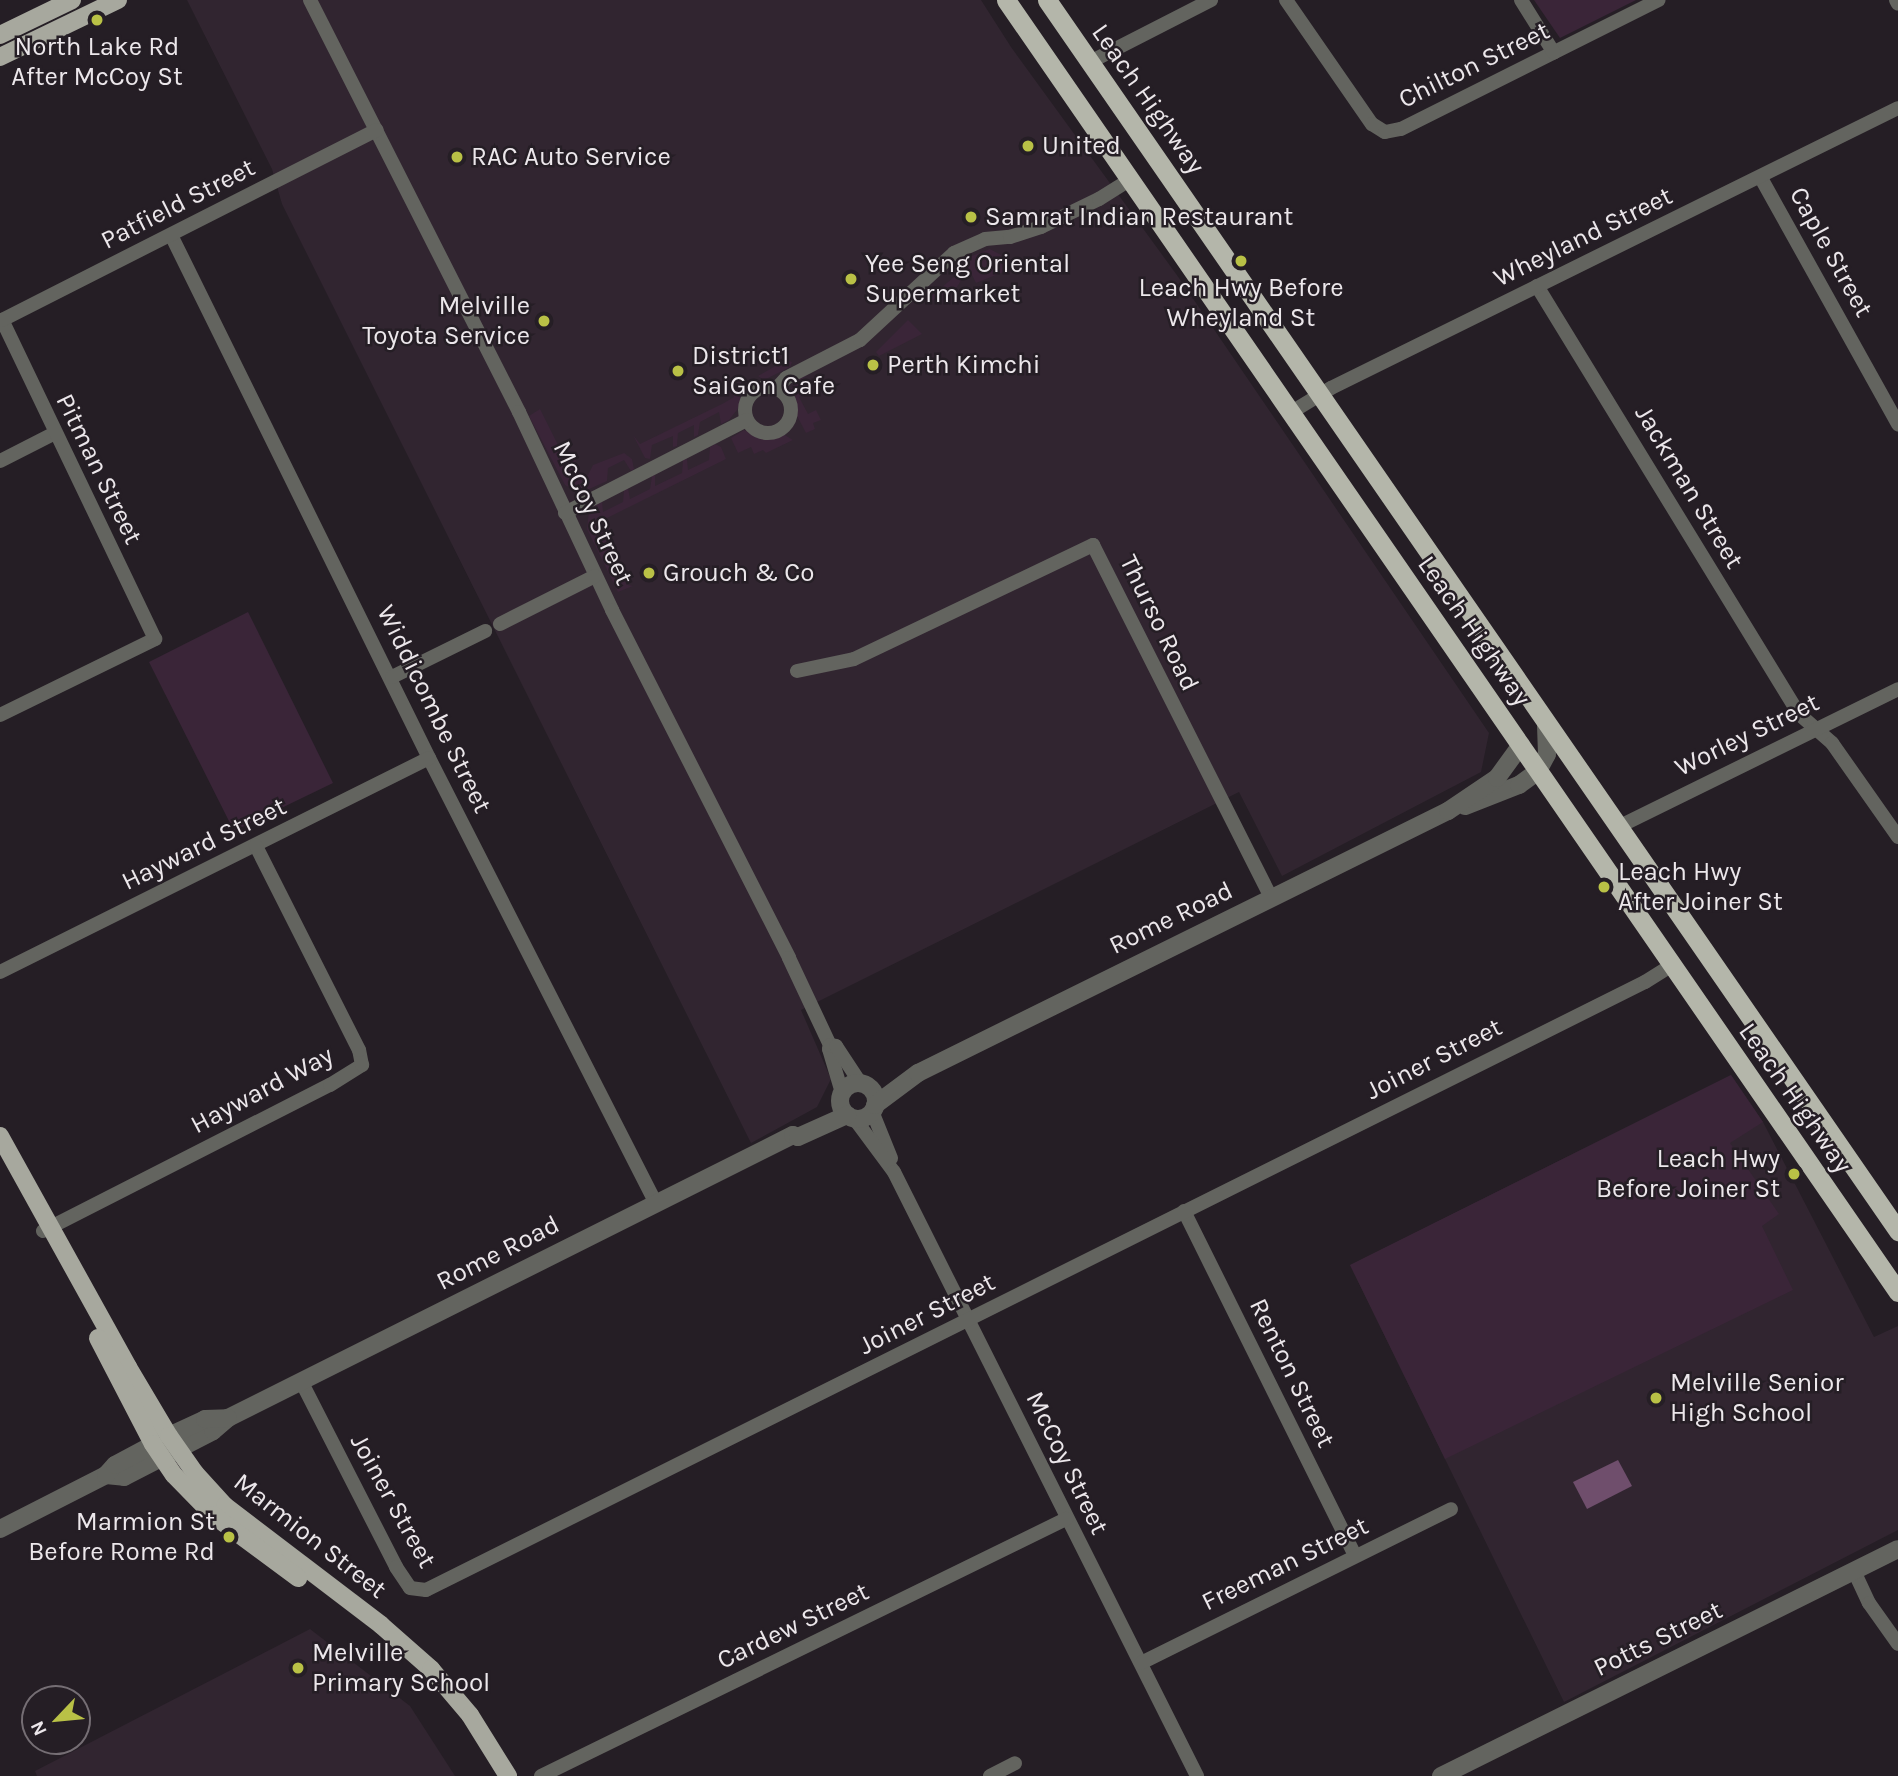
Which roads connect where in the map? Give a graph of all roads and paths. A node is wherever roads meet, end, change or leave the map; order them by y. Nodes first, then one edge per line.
1 (72, 0) edge
2 (118, 0) edge
3 (1006, 0) edge
4 (1047, 0) edge
5 (1211, 0) edge
6 (1286, 0) edge
7 (1521, 0) edge
8 (1659, 0) edge
9 (309, 1) edge
10 (0, 35) edge
11 (1554, 53) junction
12 (0, 57) edge
13 (1090, 62) junction
14 (1898, 108) edge
15 (377, 130) junction
16 (1761, 178) junction
17 (1130, 180) junction
18 (171, 235) junction
19 (1537, 286) junction
20 (2, 320) edge
21 (777, 388) junction
22 (1320, 394) junction
23 (1290, 413) junction
24 (747, 420) junction
25 (1898, 424) edge
26 (54, 433) junction
27 (0, 461) edge
28 (565, 513) junction
29 (595, 576) junction
30 (500, 624) dead end
31 (485, 631) dead end
32 (797, 671) dead end
33 (392, 677) junction
34 (1898, 688) edge
35 (0, 715) edge
36 (1546, 722) junction
37 (1813, 729) junction
38 (1521, 745) junction
39 (429, 758) junction
40 (1538, 771) junction
41 (1448, 811) junction
42 (1618, 827) junction
43 (1898, 837) edge
44 (256, 846) junction
45 (1271, 898) junction
46 (1672, 965) junction
47 (0, 972) edge
48 (831, 1045) junction
49 (841, 1095) junction
50 (869, 1097) junction
51 (850, 1117) junction
52 (793, 1135) junction
53 (0, 1136) edge
54 (0, 1155) edge
55 (894, 1172) junction
56 (656, 1203) junction
57 (1184, 1211) junction
58 (47, 1228) junction
59 (1898, 1231) edge
60 (1898, 1292) edge
61 (970, 1320) junction
62 (301, 1381) junction
63 (165, 1447) junction
64 (1451, 1509) dead end
65 (1066, 1519) junction
66 (0, 1529) edge
67 (1898, 1549) edge
68 (1355, 1556) junction
69 (1854, 1572) junction
70 (1898, 1644) edge
71 (1142, 1663) junction
72 (1015, 1763) dead end
73 (496, 1776) edge
74 (508, 1776) edge
75 (541, 1776) edge
76 (990, 1776) edge
77 (1197, 1776) edge
78 (1441, 1776) edge

1 - 10 main road
2 - 12 main road
3 - 17 highway, Leach Highway
4 - 13 highway, Leach Highway
5 - 13 street
6 - 11 street, Chilton Street
7 - 11 street
8 - 11 street, Chilton Street
9 - 15 street, McCoy Street
13 - 22 highway, Leach Highway
14 - 16 street, Wheyland Street
15 - 18 street, Patfield Street
15 - 28 street, McCoy Street
16 - 19 street, Wheyland Street
16 - 25 street, Caple Street
17 - 21 street
17 - 23 highway, Leach Highway
18 - 20 street, Patfield Street
18 - 33 street, Widdicombe Street
19 - 22 street, Wheyland Street
19 - 37 street, Jackman Street
20 - 26 street, Pitman Street
21 - 24 street
21 - 24 street
22 - 23 street, Wheyland Street
22 - 36 highway, Leach Highway
23 - 38 highway, Leach Highway
24 - 28 street
26 - 27 street
26 - 35 street, Pitman Street
28 - 29 street, McCoy Street
29 - 30 street
29 - 48 street, McCoy Street
31 - 33 street
32 - 45 street, Thurso Road
33 - 39 street, Widdicombe Street
34 - 37 street, Worley Street
36 - 40 street
36 - 42 highway, Leach Highway
37 - 42 street, Worley Street
37 - 43 street, Jackman Street
38 - 40 highway, Leach Highway
38 - 41 street, Rome Road
39 - 44 street, Hayward Street
39 - 56 street, Widdicombe Street
40 - 41 street, Rome Road
40 - 46 highway, Leach Highway
41 - 45 street, Rome Road
42 - 59 highway, Leach Highway
44 - 47 street, Hayward Street
44 - 58 street, Hayward Way
45 - 50 street, Rome Road
46 - 57 street, Joiner Street
46 - 60 highway, Leach Highway
48 - 49 street, McCoy Street
48 - 50 street, McCoy Street
49 - 50 street
49 - 51 street
49 - 52 street, Rome Road
50 - 51 street
50 - 55 street, McCoy Street
51 - 52 street, Rome Road
51 - 55 street, McCoy Street
52 - 56 street, Rome Road
53 - 58 main road, Marmion Street
54 - 58 main road, Marmion Street
55 - 61 street, McCoy Street
56 - 62 street, Rome Road
57 - 61 street, Joiner Street
57 - 68 street, Renton Street
58 - 63 main road, Marmion Street
61 - 62 street, Joiner Street
61 - 65 street, McCoy Street
62 - 63 street, Rome Road
63 - 66 street, Rome Road
63 - 73 main road, Marmion Street
63 - 74 main road, Marmion Street
64 - 68 street, Freeman Street
65 - 71 street, McCoy Street
65 - 75 street, Cardew Street
67 - 69 street, Potts Street
68 - 71 street, Freeman Street
69 - 70 street
69 - 78 street, Potts Street
71 - 77 street, McCoy Street
72 - 76 street

